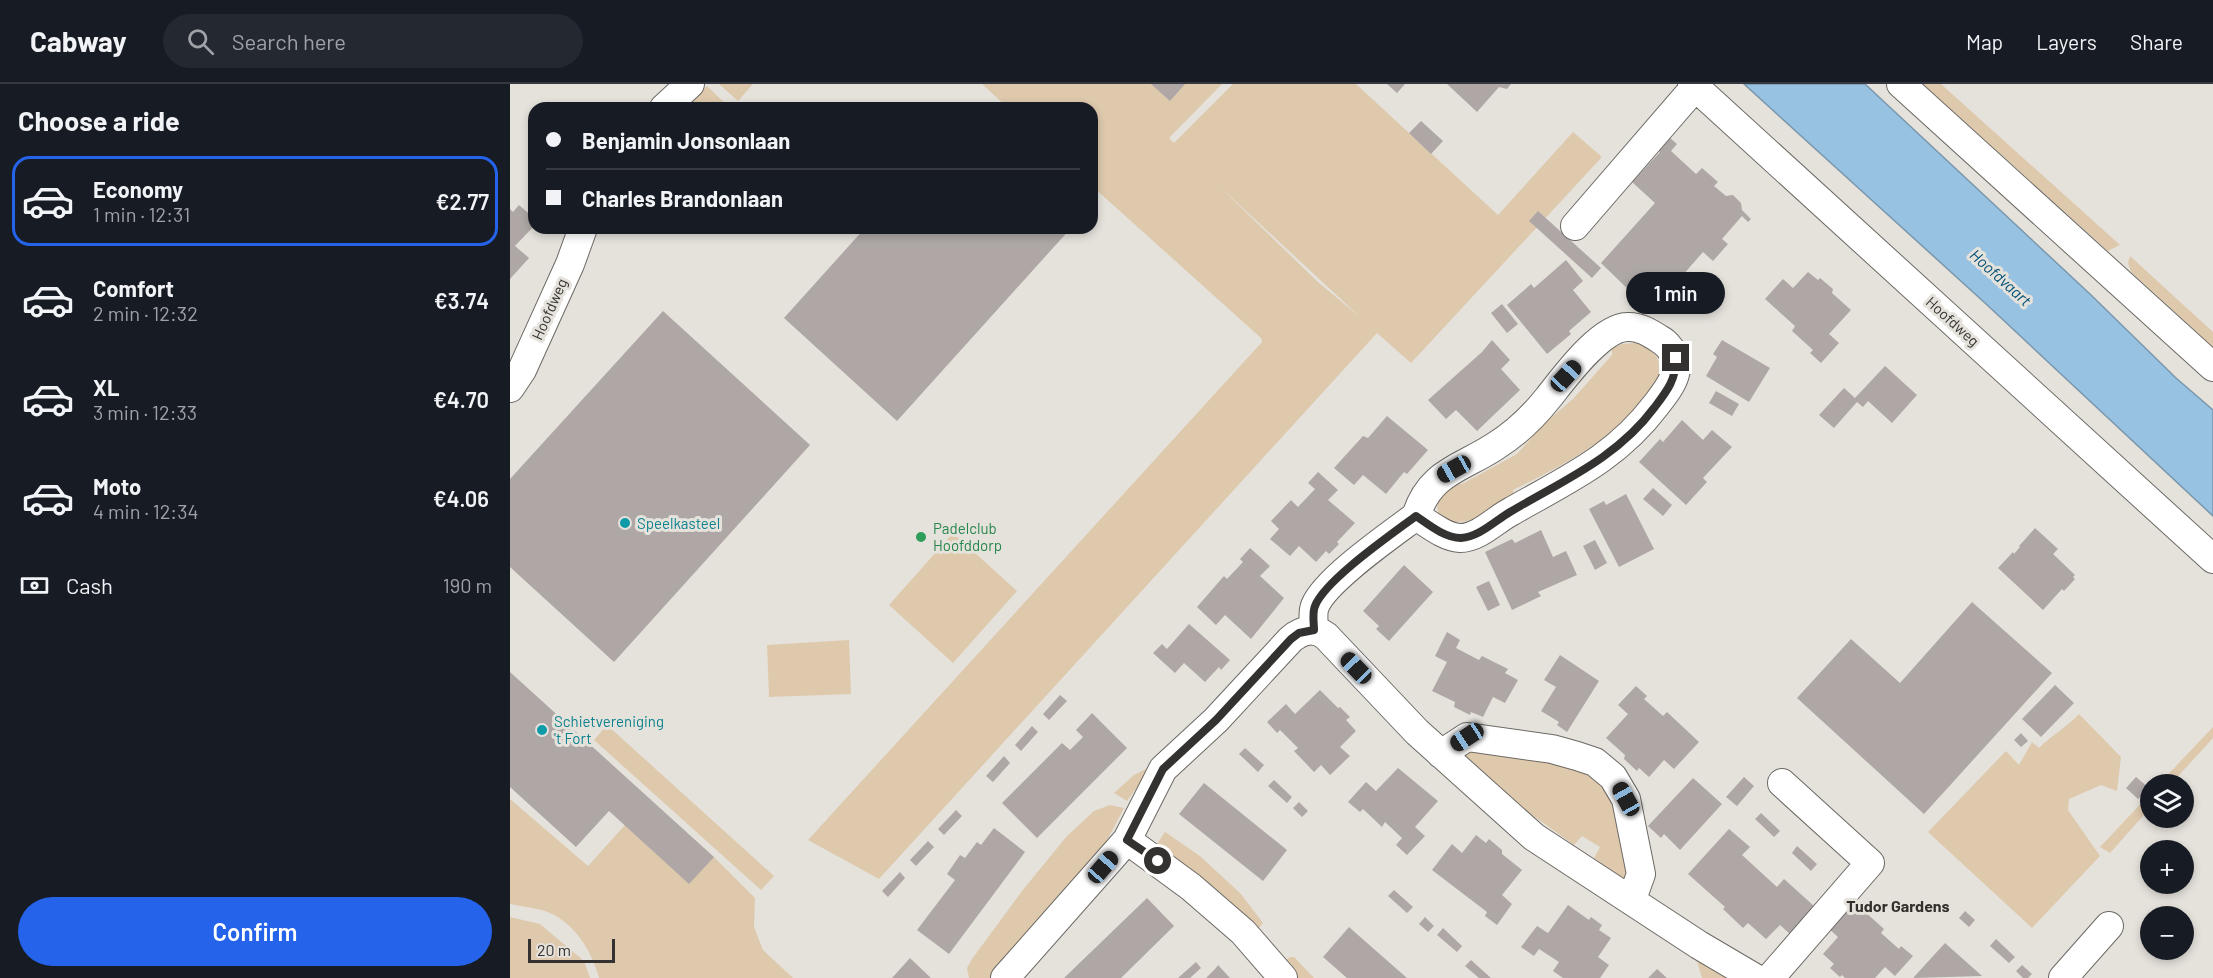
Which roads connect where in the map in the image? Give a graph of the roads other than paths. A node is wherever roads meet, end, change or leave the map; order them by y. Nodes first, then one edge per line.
1 (690, 84) edge
2 (1901, 84) edge
3 (1693, 86) edge
4 (670, 102) edge
5 (1575, 226) dead end
6 (581, 234) edge
7 (2213, 367) edge
8 (510, 388) edge
9 (1416, 516) junction
10 (2213, 559) edge
11 (1314, 630) junction
12 (1441, 754) junction
13 (1782, 783) dead end
14 (1127, 840) junction
15 (1632, 899) junction
16 (2109, 926) dead end
17 (1005, 978) edge
18 (1283, 978) edge
19 (1755, 978) edge
20 (1770, 978) edge
21 (2063, 978) edge

1 - 4 street
2 - 7 street
3 - 5 street
3 - 10 street, Hoofdweg
6 - 8 street, Hoofdweg
9 - 9 street
9 - 11 street
11 - 12 street
11 - 14 street
12 - 15 street
12 - 15 street
13 - 20 street
14 - 17 street
14 - 18 street
15 - 19 street
16 - 21 street

